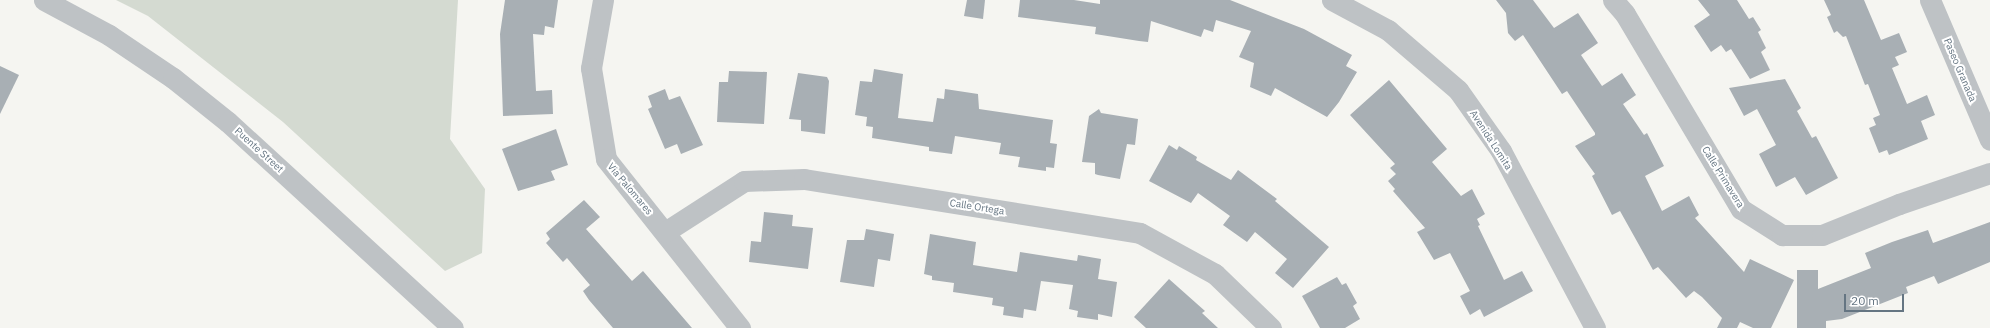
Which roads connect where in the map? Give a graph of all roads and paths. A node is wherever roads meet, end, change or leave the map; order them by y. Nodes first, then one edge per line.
1 (44, 0) edge
2 (603, 0) edge
3 (1332, 0) edge
4 (1612, 0) edge
5 (1930, 0) edge
6 (1990, 140) edge
7 (1990, 173) edge
8 (665, 232) junction
9 (453, 328) edge
10 (740, 328) edge
11 (1271, 328) edge
12 (1595, 328) edge

1 - 9 street, Puente Street
2 - 8 street, Via Palomares
3 - 12 street, Avenida Lomita
4 - 7 street, Calle Primavera
5 - 6 street, Paseo Granada
8 - 10 street, Via Palomares
8 - 11 street, Calle Ortega

